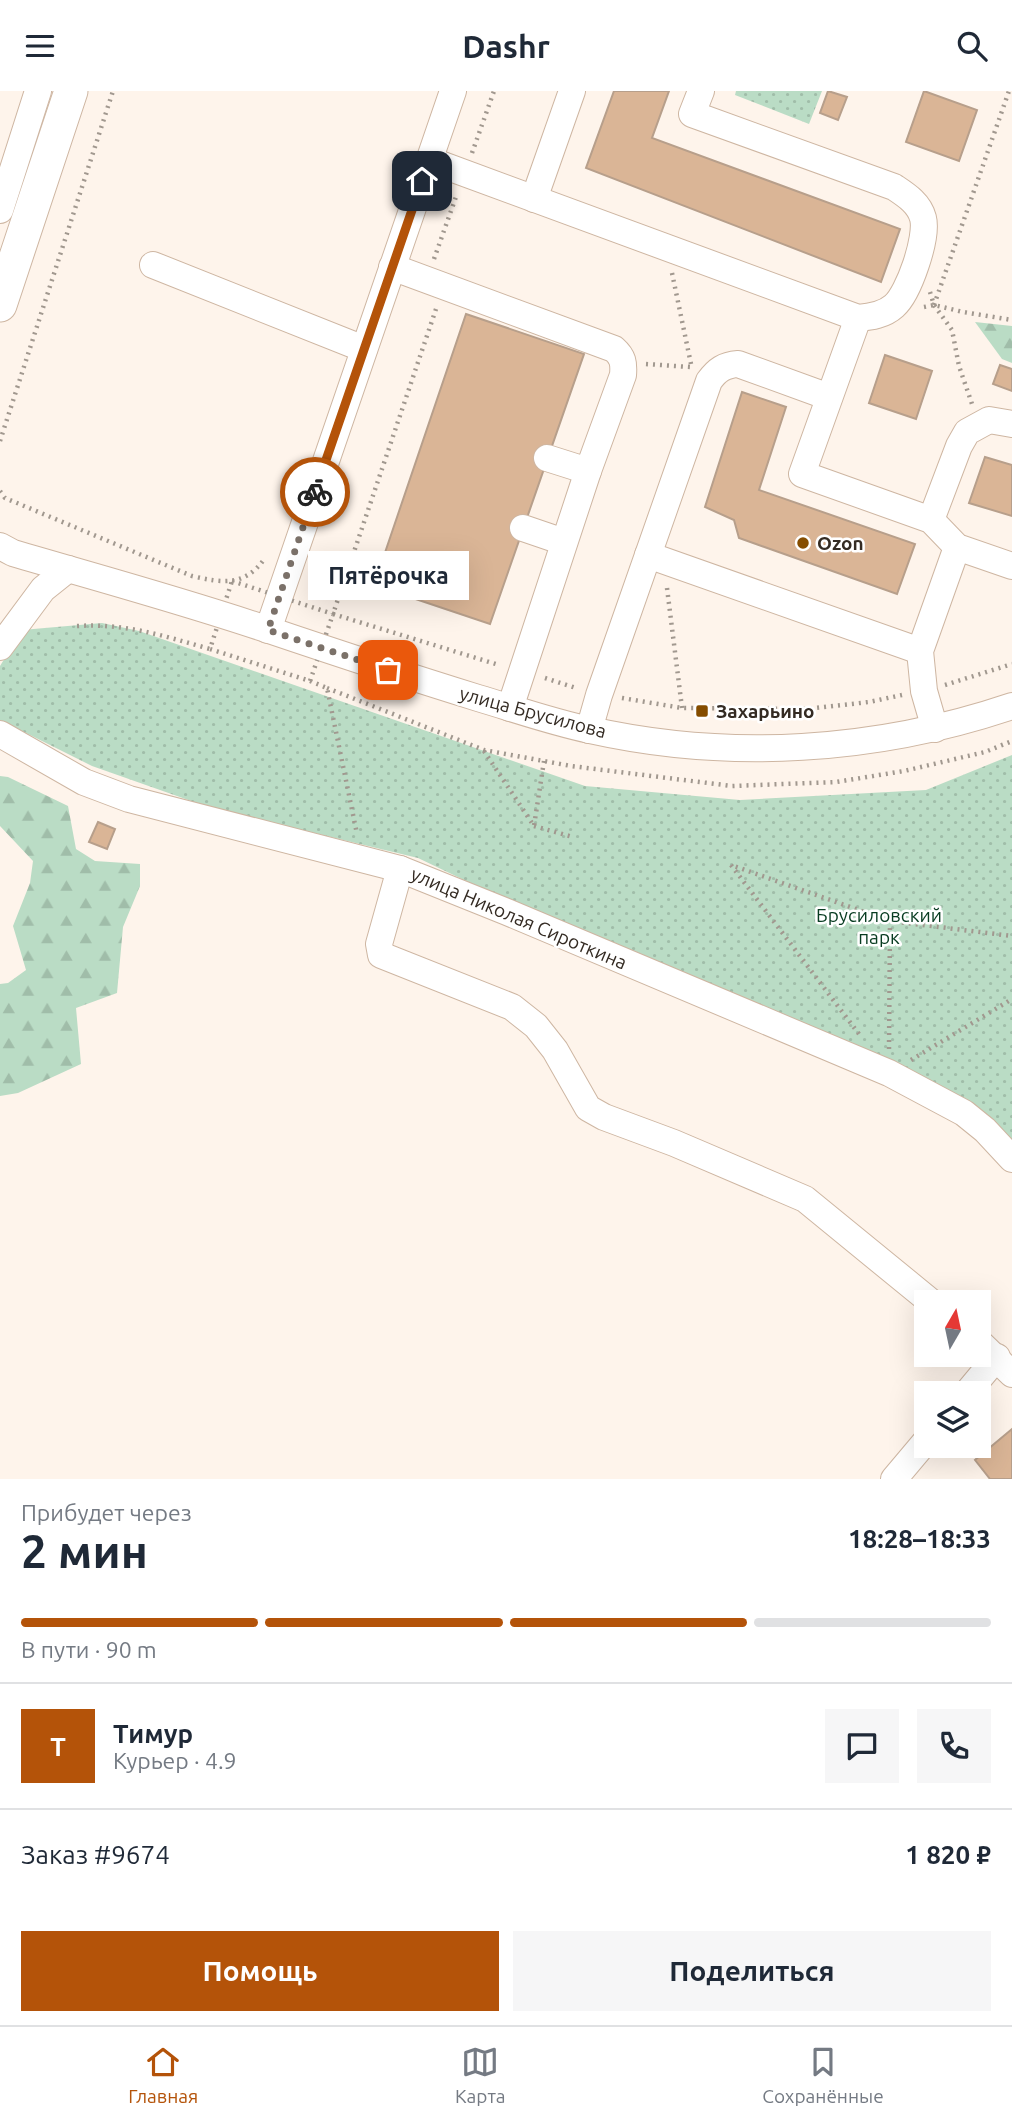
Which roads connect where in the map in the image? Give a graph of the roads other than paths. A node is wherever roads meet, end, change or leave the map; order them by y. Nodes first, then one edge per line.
1 (38, 91) edge
2 (71, 91) edge
3 (453, 91) edge
4 (572, 91) edge
5 (701, 91) edge
6 (429, 160) junction
7 (534, 199) junction
8 (0, 210) edge
9 (153, 265) dead end
10 (393, 267) junction
11 (0, 305) edge
12 (858, 319) junction
13 (364, 349) junction
14 (829, 397) junction
15 (1012, 424) edge
16 (547, 458) dead end
17 (588, 471) junction
18 (931, 520) junction
19 (523, 528) dead end
20 (565, 542) junction
21 (957, 547) junction
22 (7, 550) edge
23 (655, 557) junction
24 (1012, 566) edge
25 (68, 569) junction
26 (28, 607) junction
27 (268, 630) junction
28 (0, 647) edge
29 (920, 652) junction
30 (1012, 706) edge
31 (510, 708) junction
32 (935, 729) junction
33 (589, 730) junction
34 (0, 734) edge
35 (400, 869) junction
36 (1012, 1160) edge
37 (916, 1290) edge
38 (996, 1357) edge
39 (977, 1381) edge
40 (914, 1455) edge
41 (894, 1479) edge

1 - 8 street
2 - 11 main road
3 - 6 street
4 - 7 street
5 - 12 street
6 - 7 street
6 - 10 street
7 - 12 street
9 - 13 street
10 - 13 street
10 - 17 street
12 - 14 street
13 - 27 street
14 - 18 street
14 - 23 street
15 - 18 street
16 - 17 street
17 - 20 street
18 - 21 street
19 - 20 street
20 - 31 street
21 - 24 street
21 - 29 street
22 - 25 street, улица Брусилова
22 - 26 street
23 - 29 street
23 - 33 street
25 - 26 street
25 - 27 street, улица Брусилова
26 - 28 street
27 - 31 street, улица Брусилова
29 - 32 street
30 - 32 street, улица Брусилова
31 - 33 street, улица Брусилова
32 - 33 street, улица Брусилова
34 - 35 street, улица Николая Сироткина
35 - 36 street, улица Николая Сироткина
35 - 37 street
38 - 39 street
40 - 41 street

